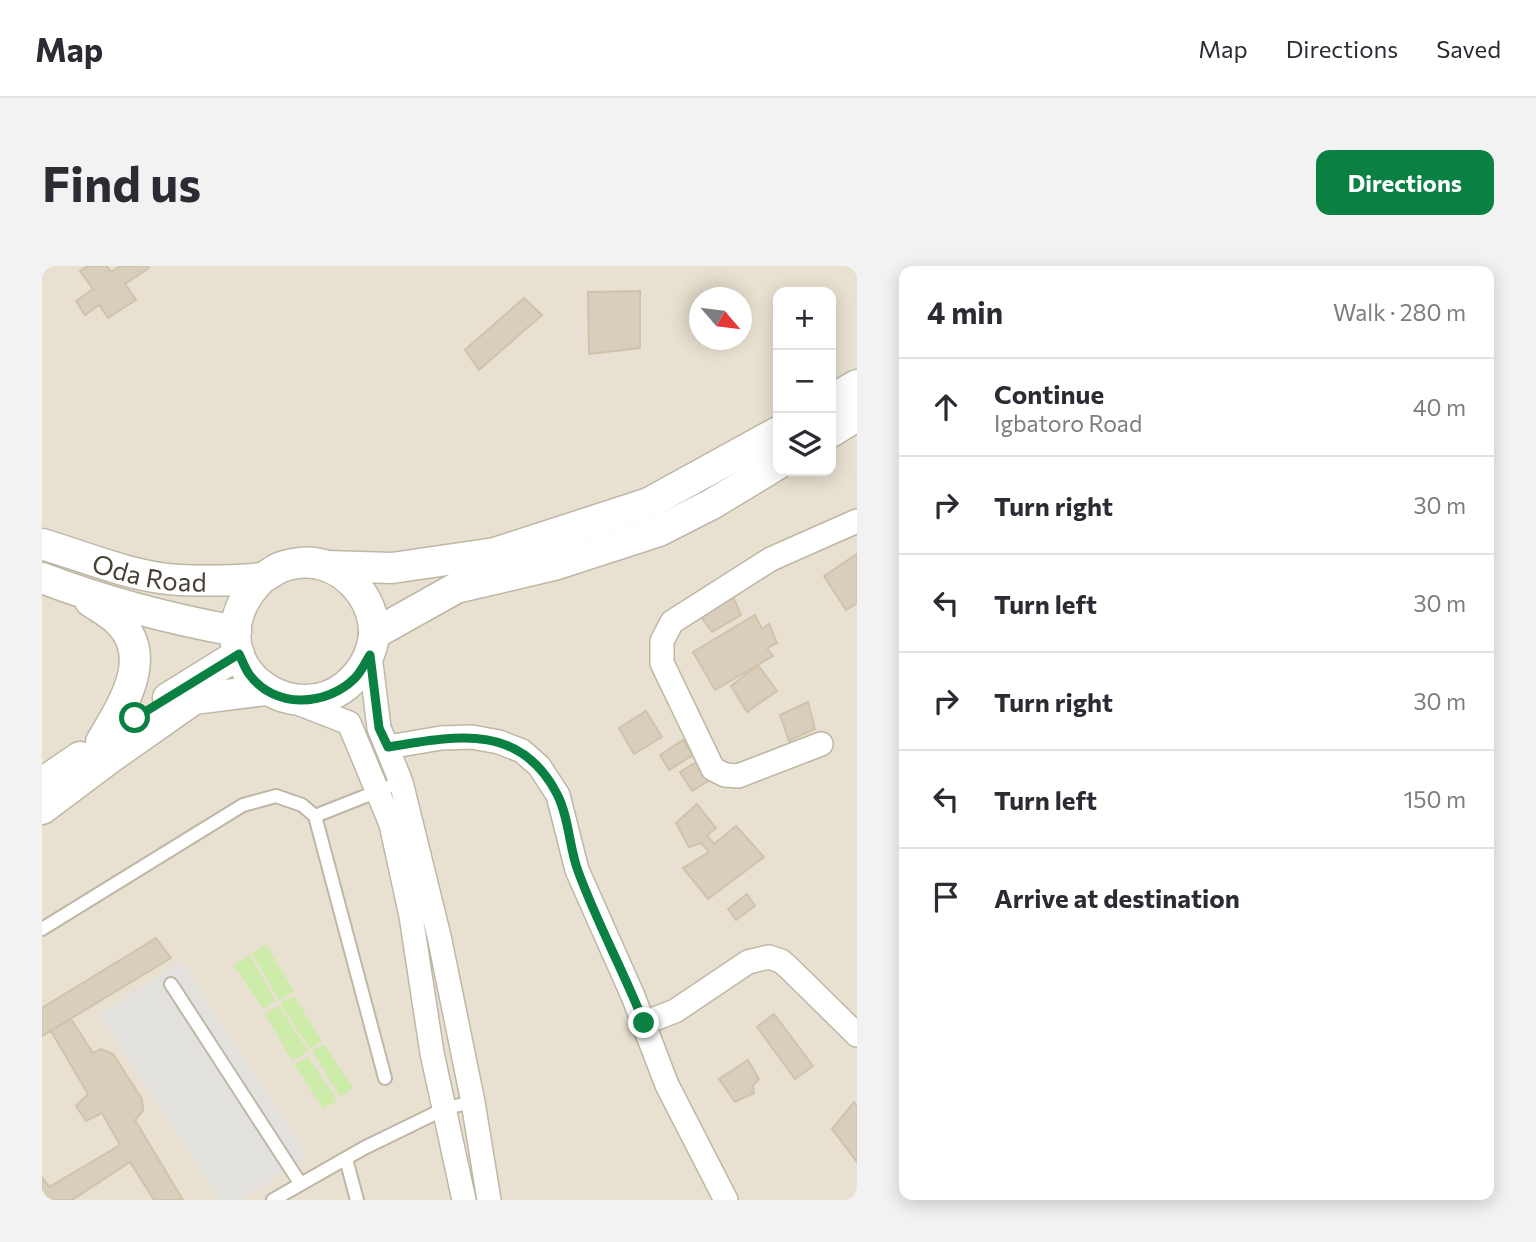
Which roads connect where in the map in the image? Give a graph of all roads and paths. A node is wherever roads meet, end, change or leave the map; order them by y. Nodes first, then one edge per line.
1 (857, 385) edge
2 (836, 397) edge
3 (857, 416) edge
4 (836, 429) edge
5 (773, 435) edge
6 (773, 467) edge
7 (857, 521) edge
8 (42, 544) edge
9 (325, 565) junction
10 (42, 578) edge
11 (262, 578) junction
12 (75, 591) junction
13 (237, 643) junction
14 (372, 644) junction
15 (277, 695) junction
16 (101, 742) junction
17 (821, 744) dead end
18 (388, 747) junction
19 (401, 782) junction
20 (42, 783) edge
21 (377, 791) junction
22 (42, 810) edge
23 (315, 816) junction
24 (42, 929) edge
25 (171, 984) dead end
26 (644, 1023) junction
27 (857, 1035) edge
28 (385, 1078) dead end
29 (473, 1102) junction
30 (446, 1108) junction
31 (346, 1159) junction
32 (300, 1183) junction
33 (273, 1200) edge
34 (357, 1200) edge
35 (464, 1200) edge
36 (489, 1200) edge
37 (726, 1200) edge

1 - 2 street
3 - 4 street
5 - 9 street
6 - 14 street
7 - 17 street
8 - 11 street, Oda Road
9 - 11 street
9 - 14 street
10 - 12 street, Oda Road
11 - 13 street
12 - 13 street, Oda Road
12 - 16 street
13 - 15 street
13 - 16 street
14 - 15 street
14 - 18 street
15 - 21 street
15 - 22 street
16 - 20 street
18 - 19 street
18 - 26 street
19 - 21 lane
19 - 29 street
21 - 23 lane
21 - 30 street
23 - 24 lane
23 - 28 lane
25 - 32 lane
26 - 27 street
26 - 37 street
29 - 30 lane
29 - 36 street
30 - 31 lane
30 - 35 street
31 - 32 lane
31 - 34 lane
32 - 33 lane

